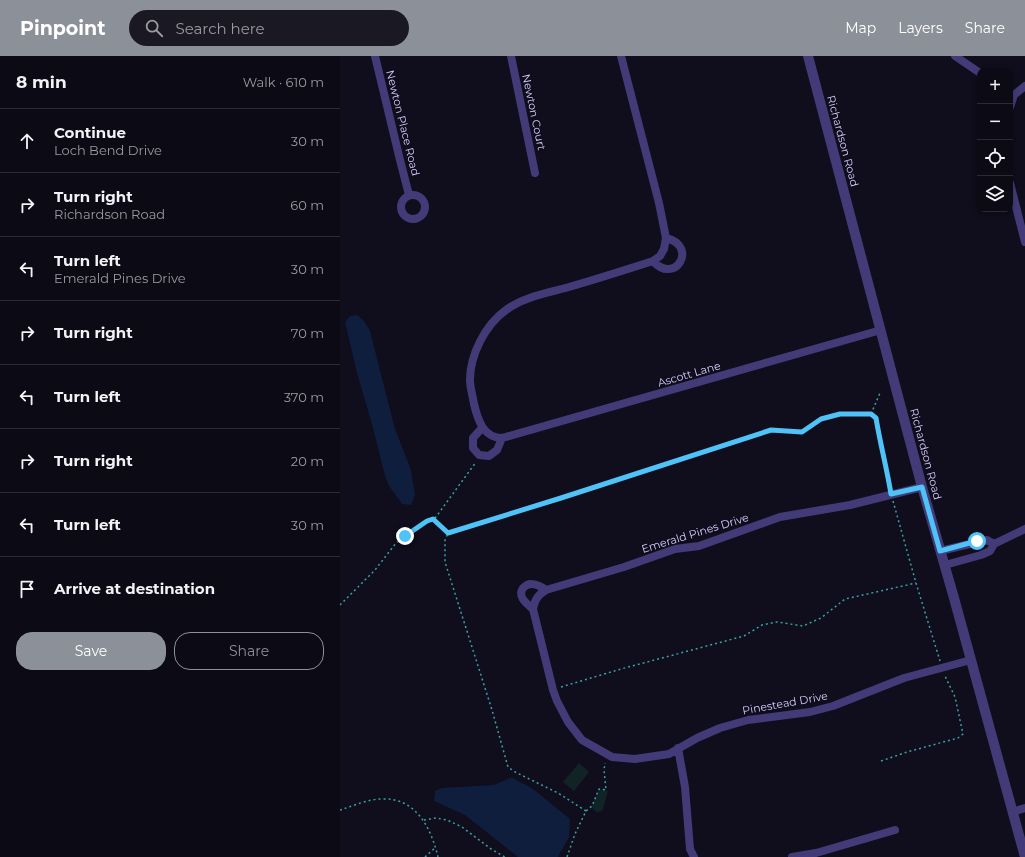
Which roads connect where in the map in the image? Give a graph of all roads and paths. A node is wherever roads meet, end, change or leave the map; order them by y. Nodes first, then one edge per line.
1 (375, 56) edge
2 (511, 56) edge
3 (621, 56) edge
4 (808, 56) edge
5 (955, 56) edge
6 (977, 71) edge
7 (1025, 86) edge
8 (1013, 93) edge
9 (536, 173) dead end
10 (409, 195) dead end
11 (1013, 195) edge
12 (666, 238) junction
13 (1025, 242) edge
14 (653, 261) junction
15 (881, 330) junction
16 (880, 393) dead end
17 (871, 414) junction
18 (482, 428) junction
19 (502, 438) junction
20 (480, 455) junction
21 (922, 487) junction
22 (891, 494) junction
23 (433, 519) junction
24 (1025, 529) edge
25 (448, 533) junction
26 (994, 544) junction
27 (940, 551) junction
28 (945, 566) junction
29 (916, 583) junction
30 (546, 590) junction
31 (535, 600) joint
32 (340, 605) edge
33 (533, 609) junction
34 (971, 660) junction
35 (942, 668) junction
36 (553, 690) junction
37 (678, 748) junction
38 (607, 755) junction
39 (881, 761) dead end
40 (1025, 808) edge
41 (340, 810) edge
42 (586, 810) junction
43 (1012, 812) junction
44 (424, 820) junction
45 (895, 830) dead end
46 (436, 847) junction
47 (425, 857) edge
48 (438, 857) edge
49 (505, 857) edge
50 (567, 857) edge
51 (694, 857) edge
52 (792, 857) edge
53 (1025, 857) edge

1 - 10 street, Newton Place Road
2 - 9 street, Newton Court
3 - 12 street
4 - 15 street, Richardson Road
5 - 6 street
7 - 8 street
11 - 13 street
12 - 14 street
12 - 14 street
14 - 18 street
15 - 19 street, Ascott Lane
15 - 21 street, Richardson Road
16 - 17 path
17 - 22 path
17 - 25 path
18 - 19 street
18 - 20 street
19 - 20 street
20 - 23 path
21 - 22 street, Emerald Pines Drive
21 - 27 street, Richardson Road
22 - 29 path
22 - 30 street, Emerald Pines Drive
23 - 25 path
23 - 32 path
24 - 26 street
25 - 42 path
26 - 27 street
26 - 28 street
27 - 28 street, Richardson Road
28 - 34 street, Richardson Road
29 - 35 path
29 - 36 path
30 - 31 street, Emerald Pines Drive
30 - 33 street
31 - 33 street, Pinestead Drive
33 - 36 street, Pinestead Drive
34 - 35 street, Pinestead Drive
34 - 43 street, Richardson Road
35 - 37 street, Pinestead Drive
35 - 39 path
36 - 38 street, Pinestead Drive
37 - 38 street, Pinestead Drive
37 - 51 street
38 - 42 path
40 - 43 street
41 - 44 path
42 - 50 path
43 - 53 street, Richardson Road
44 - 46 path
44 - 49 path
45 - 52 street
46 - 47 path
46 - 48 path

